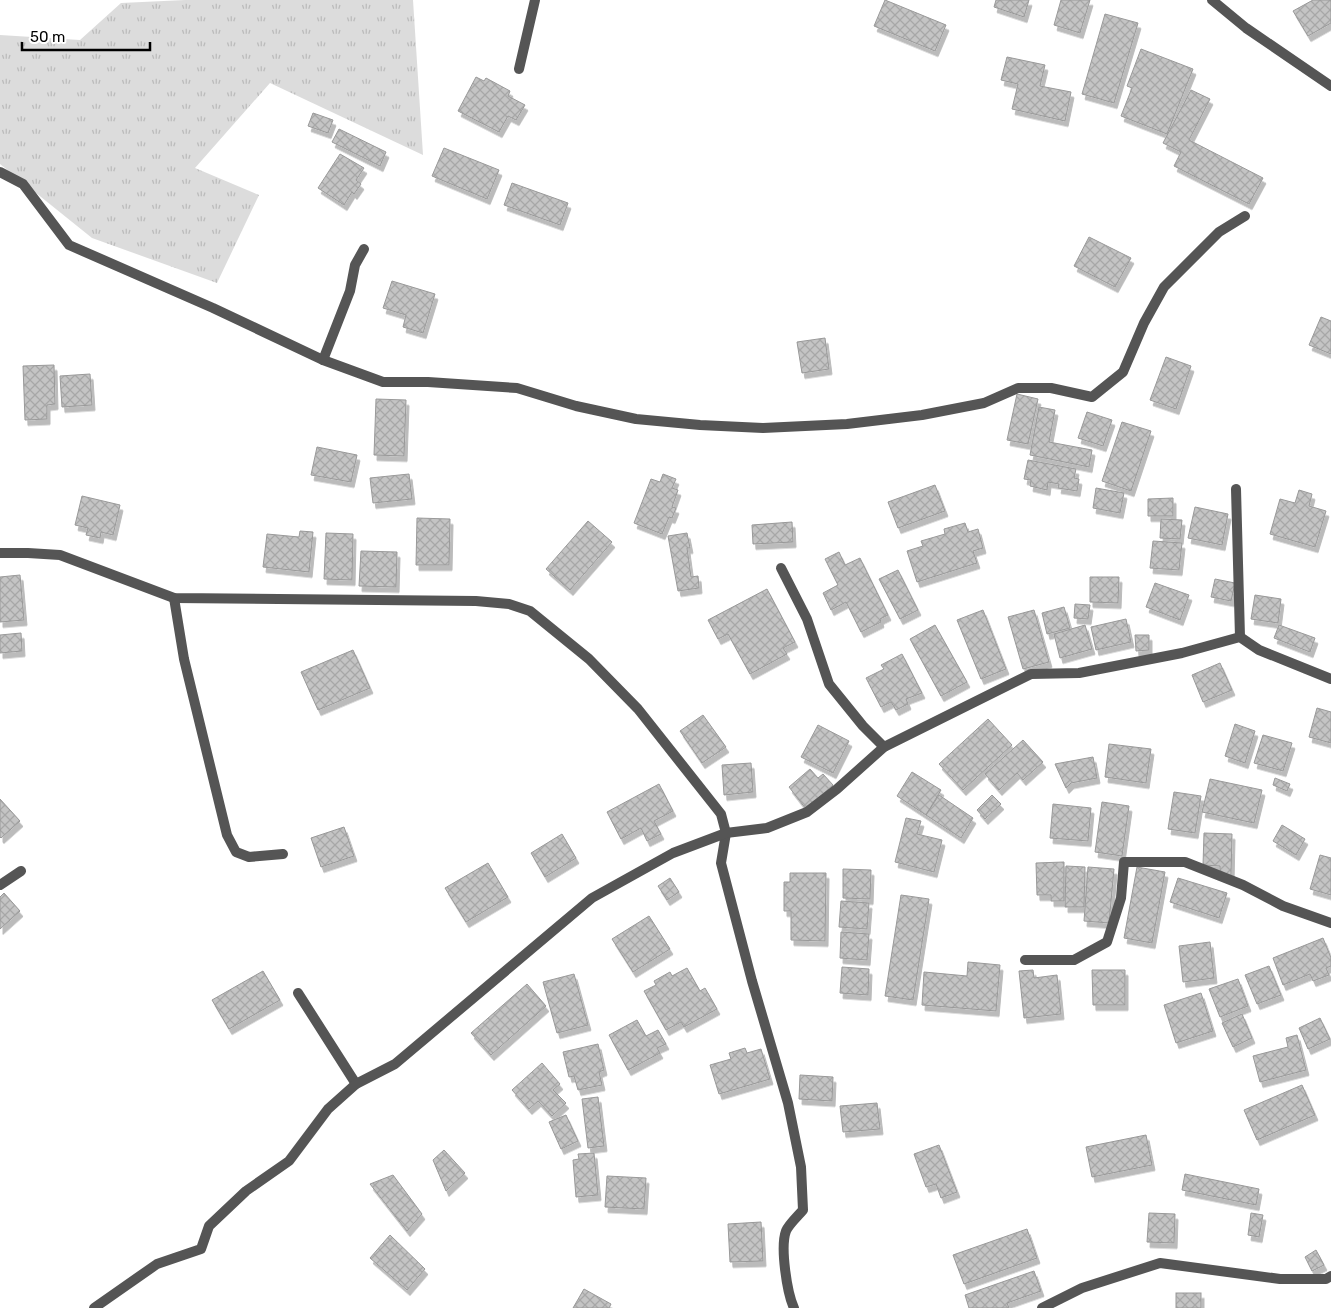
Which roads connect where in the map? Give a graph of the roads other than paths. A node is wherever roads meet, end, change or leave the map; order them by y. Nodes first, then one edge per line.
1 (535, 0) edge
2 (1212, 0) edge
3 (518, 69) dead end
4 (1331, 86) edge
5 (0, 172) edge
6 (1245, 216) dead end
7 (364, 249) dead end
8 (323, 360) junction
9 (1236, 489) dead end
10 (0, 553) edge
11 (781, 568) dead end
12 (174, 598) junction
13 (1240, 637) junction
14 (1331, 679) edge
15 (884, 748) junction
16 (726, 834) junction
17 (284, 854) dead end
18 (21, 871) dead end
19 (0, 885) edge
20 (1331, 923) edge
21 (1025, 960) dead end
22 (298, 992) dead end
23 (356, 1084) junction
24 (1331, 1276) edge
25 (94, 1308) edge
26 (794, 1308) edge
27 (1042, 1308) edge

1 - 3 street
2 - 4 street
5 - 8 street
6 - 8 street
7 - 8 street
9 - 13 street
10 - 12 street
11 - 15 street
12 - 16 street
12 - 17 street
13 - 14 street
13 - 15 street
15 - 16 street
16 - 23 street
16 - 26 street
18 - 19 street
20 - 21 street
22 - 23 street
23 - 25 street
24 - 27 street

